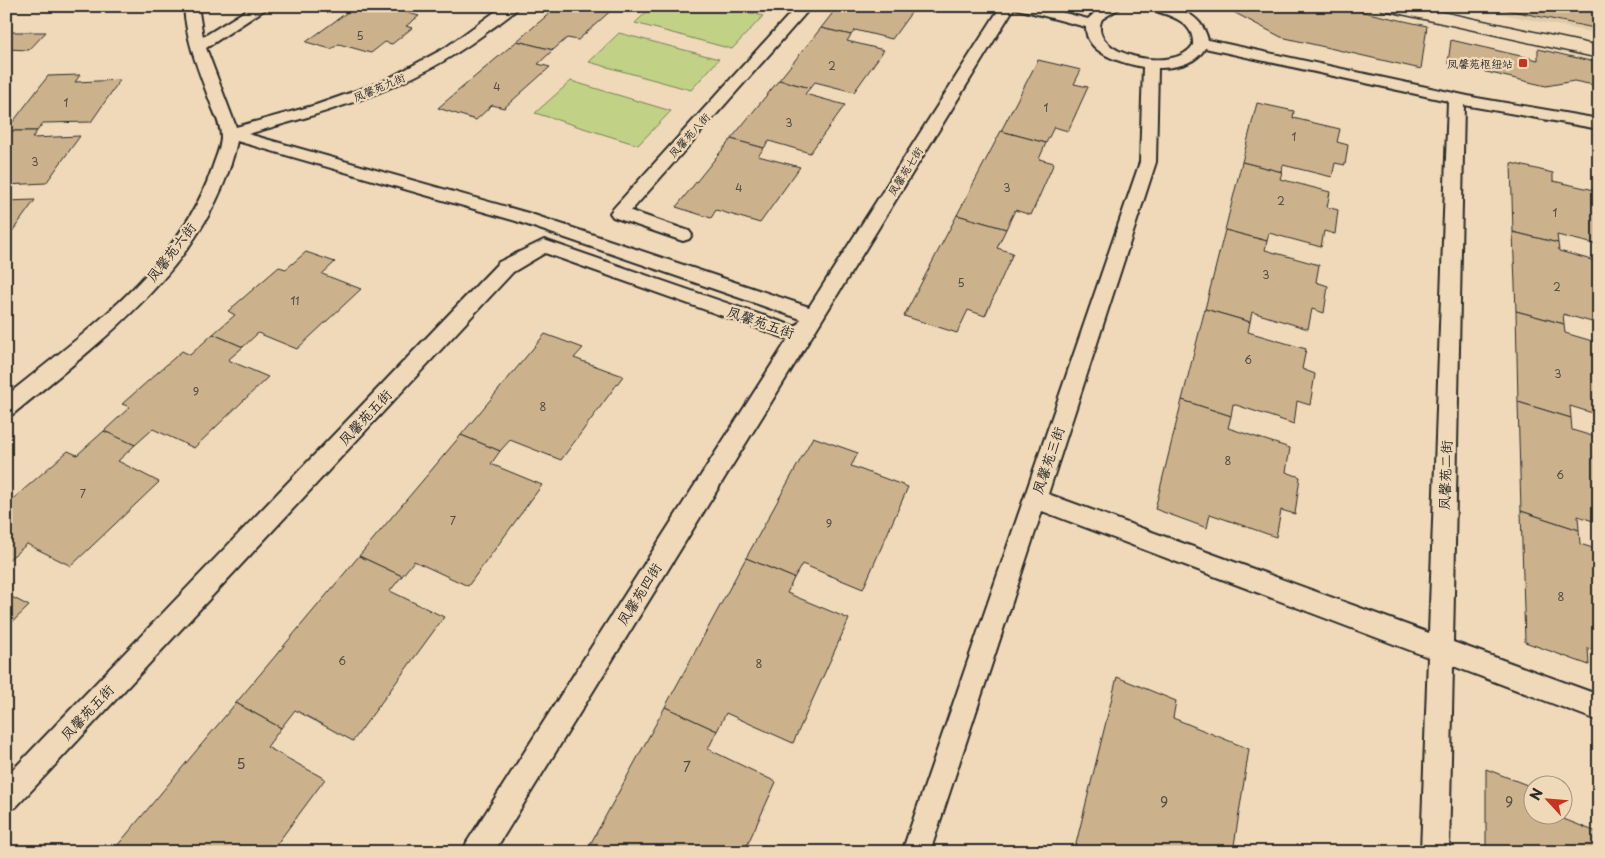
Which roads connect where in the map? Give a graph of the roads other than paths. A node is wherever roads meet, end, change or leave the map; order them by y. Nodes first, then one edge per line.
1 (192, 6) edge
2 (263, 6) edge
3 (512, 6) edge
4 (805, 6) edge
5 (1008, 6) edge
6 (1019, 6) edge
7 (1116, 6) edge
8 (1153, 6) edge
9 (1388, 6) edge
10 (1092, 24) junction
11 (1201, 43) junction
12 (199, 46) junction
13 (1599, 52) edge
14 (1151, 63) junction
15 (1456, 99) junction
16 (1599, 124) edge
17 (230, 134) junction
18 (683, 235) dead end
19 (814, 316) junction
20 (802, 336) junction
21 (6, 408) edge
22 (1035, 499) junction
23 (1440, 649) junction
24 (1599, 708) edge
25 (6, 797) edge
26 (478, 852) edge
27 (916, 852) edge
28 (1435, 852) edge

1 - 12 lane
2 - 12 lane
3 - 17 lane, 凤馨苑九街
4 - 18 lane, 凤馨苑八街
5 - 19 lane, 凤馨苑七街
6 - 10 lane
7 - 10 lane
8 - 11 lane
9 - 13 street
10 - 14 lane
11 - 14 lane
11 - 15 lane
12 - 17 lane
14 - 22 lane, 凤馨苑三街
15 - 16 lane
15 - 23 lane, 凤馨苑二街
17 - 19 lane
17 - 21 lane, 凤馨苑六街
19 - 20 lane, 凤馨苑七街
20 - 25 lane, 凤馨苑五街
20 - 26 lane, 凤馨苑四街
22 - 23 lane
22 - 27 lane, 凤馨苑三街
23 - 24 lane
23 - 28 lane, 凤馨苑二街

